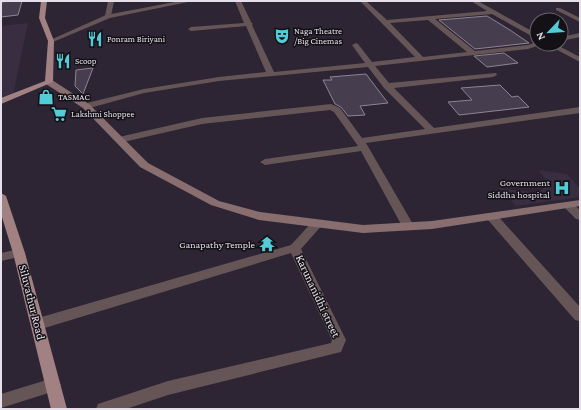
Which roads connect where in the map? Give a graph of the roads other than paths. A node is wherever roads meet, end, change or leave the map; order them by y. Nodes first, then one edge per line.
1 (44, 1) edge
2 (111, 1) edge
3 (190, 1) edge
4 (238, 1) edge
5 (363, 1) edge
6 (474, 1) edge
7 (174, 2) edge
8 (558, 9) dead end
9 (493, 12) junction
10 (108, 16) junction
11 (430, 18) junction
12 (580, 20) edge
13 (385, 22) junction
14 (250, 24) junction
15 (191, 29) dead end
16 (529, 32) edge
17 (580, 35) edge
18 (569, 37) edge
19 (52, 41) junction
20 (356, 45) dead end
21 (529, 47) edge
22 (565, 52) edge
23 (474, 54) junction
24 (421, 59) junction
25 (580, 60) edge
26 (368, 66) junction
27 (271, 74) junction
28 (493, 75) dead end
29 (49, 82) junction
30 (387, 86) junction
31 (1, 101) edge
32 (86, 106) junction
33 (580, 110) edge
34 (430, 130) junction
35 (118, 140) junction
36 (362, 144) junction
37 (265, 162) dead end
38 (1, 196) edge
39 (580, 203) edge
40 (569, 206) junction
41 (492, 216) junction
42 (580, 216) edge
43 (317, 224) junction
44 (408, 226) junction
45 (296, 248) junction
46 (19, 253) junction
47 (1, 257) edge
48 (580, 316) edge
49 (38, 324) junction
50 (53, 385) junction
51 (1, 401) edge
52 (59, 409) edge
53 (104, 409) edge

1 - 19 main road
2 - 10 street
3 - 7 street
4 - 14 street
5 - 13 street
6 - 9 street
7 - 10 street
8 - 12 street
9 - 11 street
9 - 16 street
10 - 19 street
11 - 13 street
11 - 23 street
13 - 24 street
14 - 15 street
14 - 27 street
17 - 18 street
19 - 29 main road
20 - 26 street
21 - 23 street
22 - 25 street
23 - 24 street
24 - 26 street
26 - 27 street
26 - 30 street
27 - 32 street
28 - 30 street
29 - 31 main road
29 - 32 main road
30 - 34 street
32 - 35 main road
33 - 34 street
34 - 36 street
35 - 36 street
35 - 43 main road
36 - 37 street
36 - 44 street
38 - 46 main road, Siluvathur Road
39 - 40 main road
40 - 41 main road
40 - 42 street
41 - 44 main road
41 - 48 street
43 - 44 main road
43 - 45 street
45 - 49 street, Karunanidhi street
45 - 53 street, Karunanidhi street
46 - 47 street
46 - 49 main road, Siluvathur Road
49 - 50 main road, Siluvathur Road
50 - 51 street
50 - 52 main road, Siluvathur Road

